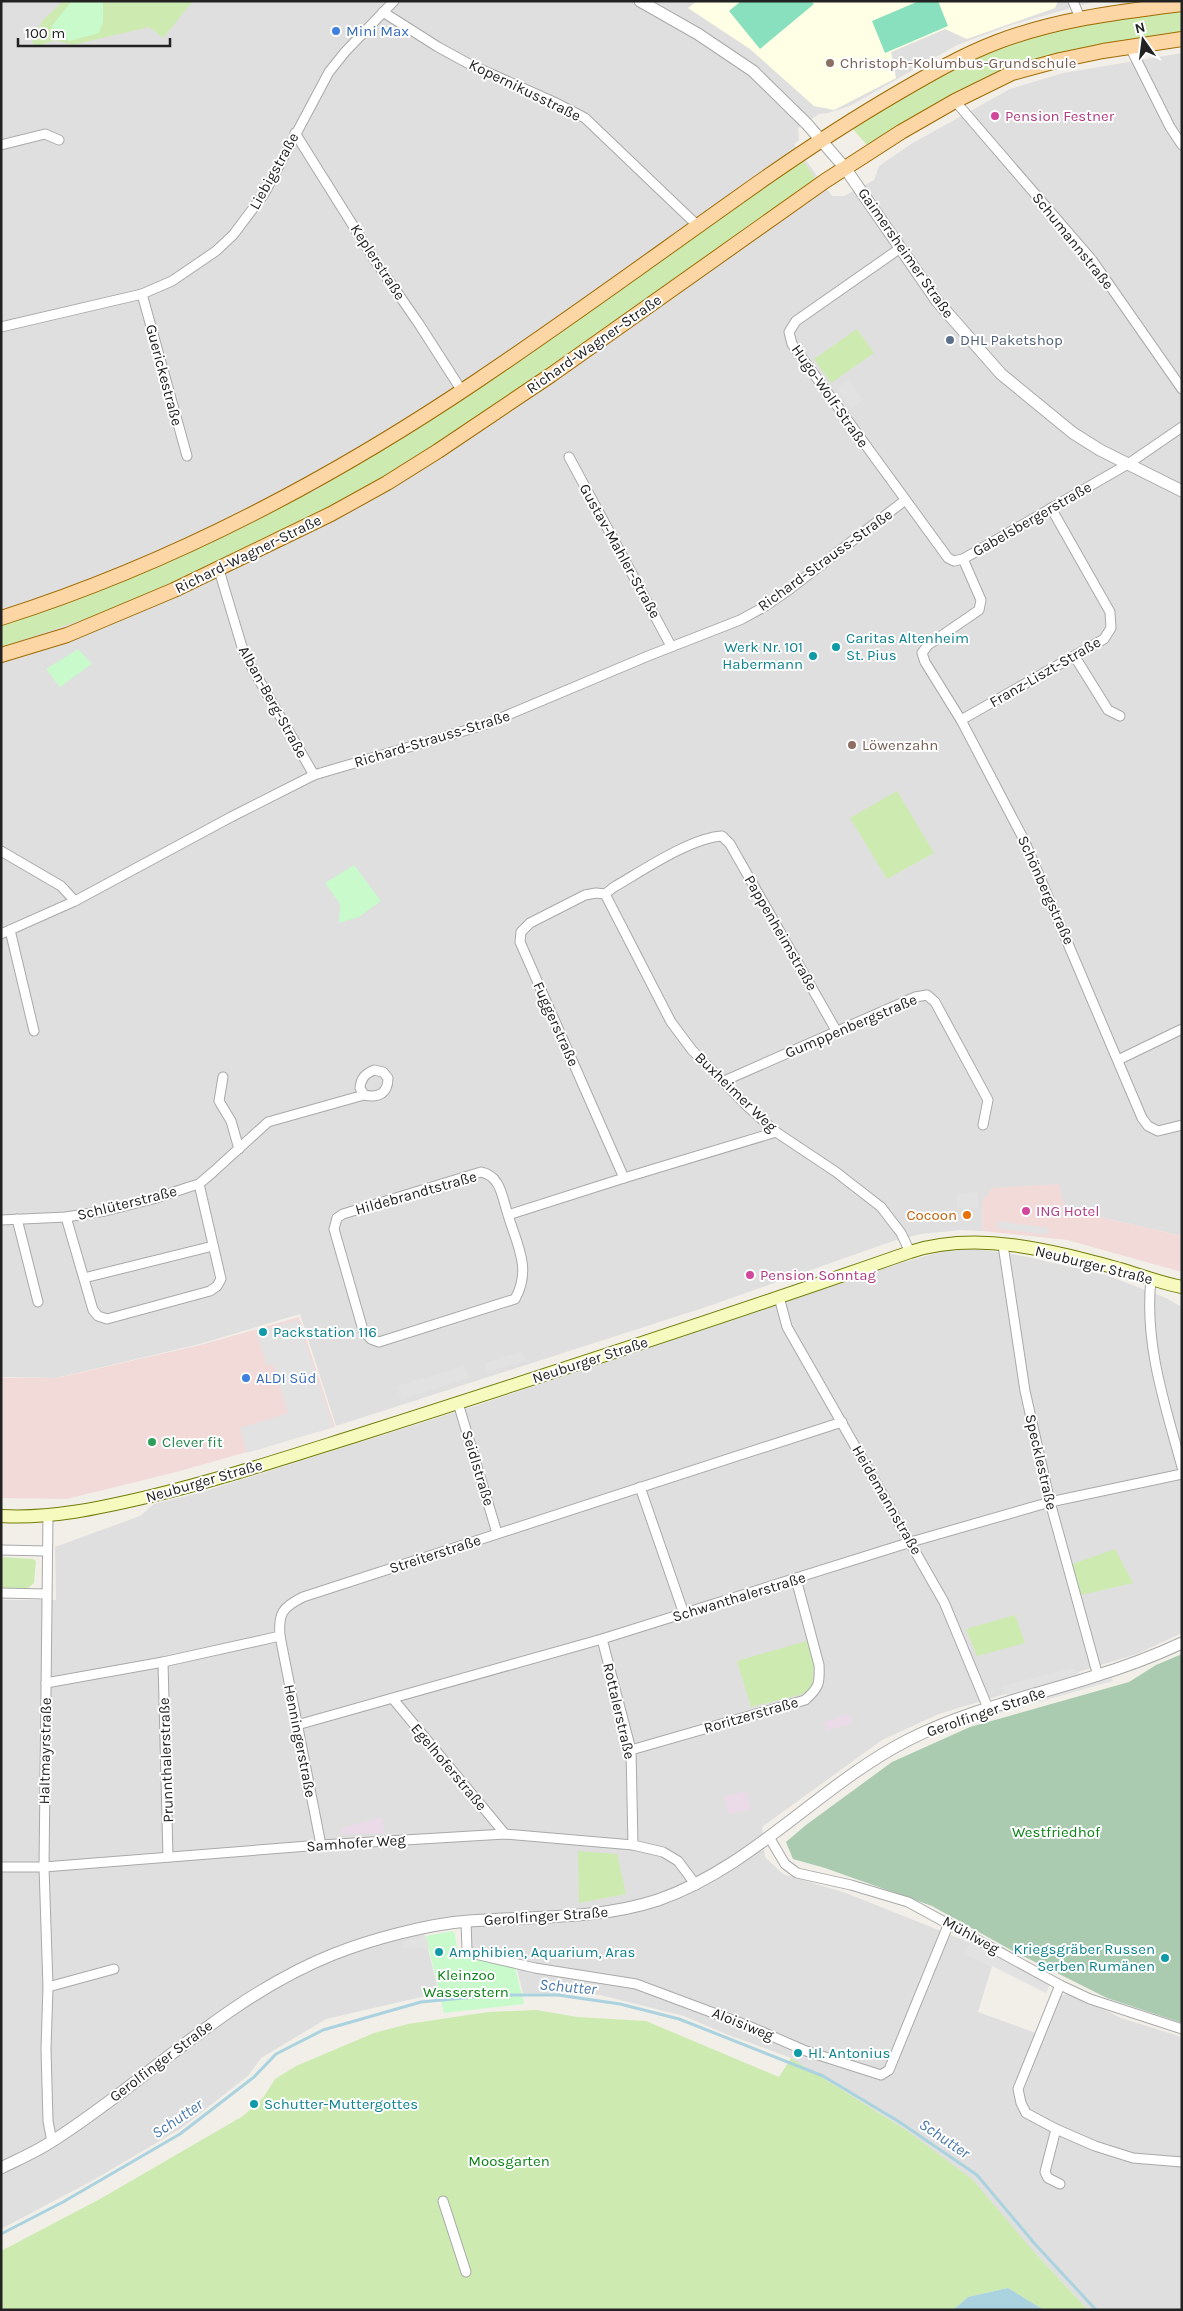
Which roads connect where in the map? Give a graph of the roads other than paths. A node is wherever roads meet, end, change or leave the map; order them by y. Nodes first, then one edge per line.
1 (394, 1) edge
2 (640, 1) edge
3 (1073, 1) edge
4 (1182, 4) edge
5 (383, 12) junction
6 (1080, 18) junction
7 (1182, 39) edge
8 (1130, 46) junction
9 (955, 101) junction
10 (295, 133) junction
11 (821, 139) junction
12 (60, 140) dead end
13 (1, 145) edge
14 (1182, 145) edge
15 (845, 168) junction
16 (698, 226) junction
17 (899, 249) junction
18 (142, 294) junction
19 (1, 328) edge
20 (1182, 389) edge
21 (462, 390) junction
22 (1182, 427) edge
23 (186, 456) dead end
24 (569, 457) dead end
25 (1128, 464) junction
26 (1182, 491) edge
27 (904, 501) junction
28 (1051, 508) junction
29 (963, 559) junction
30 (219, 570) junction
31 (1, 618) edge
32 (672, 646) junction
33 (922, 653) joint
34 (1, 655) edge
35 (1075, 657) junction
36 (1120, 716) dead end
37 (961, 720) junction
38 (314, 775) junction
39 (722, 836) joint
40 (1, 851) edge
41 (605, 894) junction
42 (75, 901) junction
43 (5, 932) edge
44 (1182, 1029) edge
45 (34, 1031) dead end
46 (837, 1032) junction
47 (1118, 1060) junction
48 (223, 1077) dead end
49 (724, 1081) junction
50 (364, 1095) dead end
51 (983, 1125) dead end
52 (1182, 1125) edge
53 (776, 1132) junction
54 (239, 1149) junction
55 (624, 1178) junction
56 (198, 1184) junction
57 (508, 1215) junction
58 (66, 1217) junction
59 (17, 1219) junction
60 (1, 1220) edge
61 (1002, 1245) junction
62 (213, 1246) junction
63 (910, 1252) junction
64 (84, 1278) junction
65 (1151, 1279) junction
66 (1180, 1288) edge
67 (779, 1297) junction
68 (38, 1302) dead end
69 (458, 1403) junction
70 (842, 1422) junction
71 (1182, 1467) edge
72 (1182, 1474) edge
73 (640, 1487) junction
74 (1050, 1502) junction
75 (48, 1515) junction
76 (1, 1516) edge
77 (497, 1533) junction
78 (910, 1542) junction
79 (1, 1550) edge
80 (47, 1551) junction
81 (796, 1579) junction
82 (1, 1593) edge
83 (46, 1594) junction
84 (684, 1614) junction
85 (280, 1636) junction
86 (602, 1639) junction
87 (1182, 1643) edge
88 (163, 1662) junction
89 (1098, 1676) junction
90 (46, 1683) junction
91 (393, 1699) junction
92 (988, 1708) junction
93 (297, 1725) junction
94 (631, 1750) junction
95 (505, 1834) junction
96 (769, 1837) junction
97 (321, 1845) junction
98 (634, 1845) junction
99 (168, 1857) junction
100 (1, 1867) edge
101 (44, 1867) junction
102 (696, 1885) junction
103 (466, 1921) junction
104 (949, 1923) junction
105 (114, 1969) dead end
106 (1060, 1985) junction
107 (48, 1987) junction
108 (1182, 2028) edge
109 (1056, 2129) junction
110 (52, 2142) junction
111 (1182, 2162) edge
112 (1, 2168) edge
113 (1060, 2184) dead end
114 (443, 2201) dead end
115 (466, 2272) dead end

1 - 5 street, Liebigstraße
2 - 11 street, Gaimersheimer Straße
3 - 6 street
4 - 6 main road
5 - 10 street, Liebigstraße
5 - 16 street, Kopernikusstraße
6 - 11 main road
7 - 8 main road, Richard-Wagner-Straße
8 - 9 main road, Richard-Wagner-Straße
8 - 14 street
9 - 15 main road, Richard-Wagner-Straße
9 - 20 street, Schumannstraße
10 - 18 street, Liebigstraße
10 - 21 street, Keplerstraße
11 - 15 street, Gaimersheimer Straße
11 - 16 main road
12 - 13 street
15 - 17 street, Gaimersheimer Straße
15 - 30 main road, Richard-Wagner-Straße
16 - 21 main road
17 - 25 street, Gaimersheimer Straße
17 - 27 street, Hugo-Wolf-Straße
18 - 19 street, Liebigstraße
18 - 23 street, Guerickestraße
21 - 31 main road
22 - 25 street, Gabelsbergerstraße
24 - 32 street, Gustav-Mahler-Straße
25 - 26 street, Gaimersheimer Straße
25 - 28 street, Gabelsbergerstraße
27 - 29 street, Hugo-Wolf-Straße
27 - 32 street, Richard-Strauss-Straße
28 - 29 street, Gabelsbergerstraße
28 - 35 street, Franz-Liszt-Straße
29 - 33 street, Gabelsbergerstraße
30 - 34 main road, Richard-Wagner-Straße
30 - 38 street, Alban-Berg-Straße
32 - 38 street, Richard-Strauss-Straße
33 - 37 street, Schönbergstraße
35 - 36 street
35 - 37 street, Franz-Liszt-Straße
37 - 47 street, Schönbergstraße
38 - 42 street, Richard-Strauss-Straße
39 - 41 street, Fuggerstraße
39 - 46 street, Pappenheimstraße
40 - 42 street
41 - 49 street, Buxheimer Weg
41 - 55 street, Fuggerstraße
42 - 43 street, Richard-Strauss-Straße
43 - 45 street
44 - 47 street
46 - 49 street, Gumppenbergstraße
46 - 51 street, Gumppenbergstraße
47 - 52 street, Schönbergstraße
48 - 54 street
49 - 53 street, Buxheimer Weg
50 - 54 street, Schlüterstraße
53 - 55 street
53 - 63 street, Buxheimer Weg
54 - 56 street, Schlüterstraße
55 - 57 street
56 - 58 street, Schlüterstraße
56 - 62 street
57 - 57 street, Hildebrandtstraße
58 - 59 street, Schlüterstraße
58 - 64 street
59 - 60 street, Schlüterstraße
59 - 68 street
61 - 63 main road, Neuburger Straße
61 - 65 main road, Neuburger Straße
61 - 74 street, Specklestraße
62 - 64 street
62 - 64 street
63 - 67 main road, Neuburger Straße
65 - 66 main road, Neuburger Straße
65 - 71 street
67 - 69 main road, Neuburger Straße
67 - 70 street, Heidemannstraße
69 - 75 main road, Neuburger Straße
69 - 77 street, Seidlstraße
70 - 73 street, Streiterstraße
70 - 78 street, Heidemannstraße
72 - 74 street, Schwanthalerstraße
73 - 77 street, Streiterstraße
73 - 84 street
74 - 78 street, Schwanthalerstraße
74 - 89 street, Specklestraße
75 - 76 main road, Neuburger Straße
75 - 80 street, Haltmayrstraße
77 - 85 street, Streiterstraße
78 - 81 street, Schwanthalerstraße
78 - 92 street, Heidemannstraße
79 - 80 street
80 - 83 street, Haltmayrstraße
81 - 84 street, Schwanthalerstraße
81 - 94 street, Roritzerstraße
82 - 83 street
83 - 90 street, Haltmayrstraße
84 - 86 street, Schwanthalerstraße
85 - 88 street
85 - 93 street, Henningerstraße
86 - 91 street, Schwanthalerstraße
86 - 94 street, Rottalerstraße
87 - 89 street, Gerolfinger Straße
88 - 90 street
88 - 99 street, Prunnthalerstraße
89 - 92 street, Gerolfinger Straße
90 - 101 street, Haltmayrstraße
91 - 93 street, Schwanthalerstraße
91 - 95 street, Egelhoferstraße
92 - 96 street, Gerolfinger Straße
93 - 97 street, Henningerstraße
94 - 98 street, Rottalerstraße
95 - 97 street, Samhofer Weg
95 - 98 street, Samhofer Weg
96 - 102 street, Gerolfinger Straße
96 - 104 street, Mühlweg
97 - 99 street, Samhofer Weg
98 - 102 street, Samhofer Weg
99 - 101 street, Samhofer Weg
100 - 101 street, Samhofer Weg
101 - 107 street, Haltmayrstraße
102 - 103 street, Gerolfinger Straße
103 - 104 street, Aloisiweg
103 - 110 street, Gerolfinger Straße
104 - 106 street, Mühlweg
105 - 107 street
106 - 108 street, Mühlweg
106 - 109 street
107 - 110 street, Haltmayrstraße
109 - 111 street
109 - 113 street
110 - 112 street, Gerolfinger Straße
114 - 115 street

